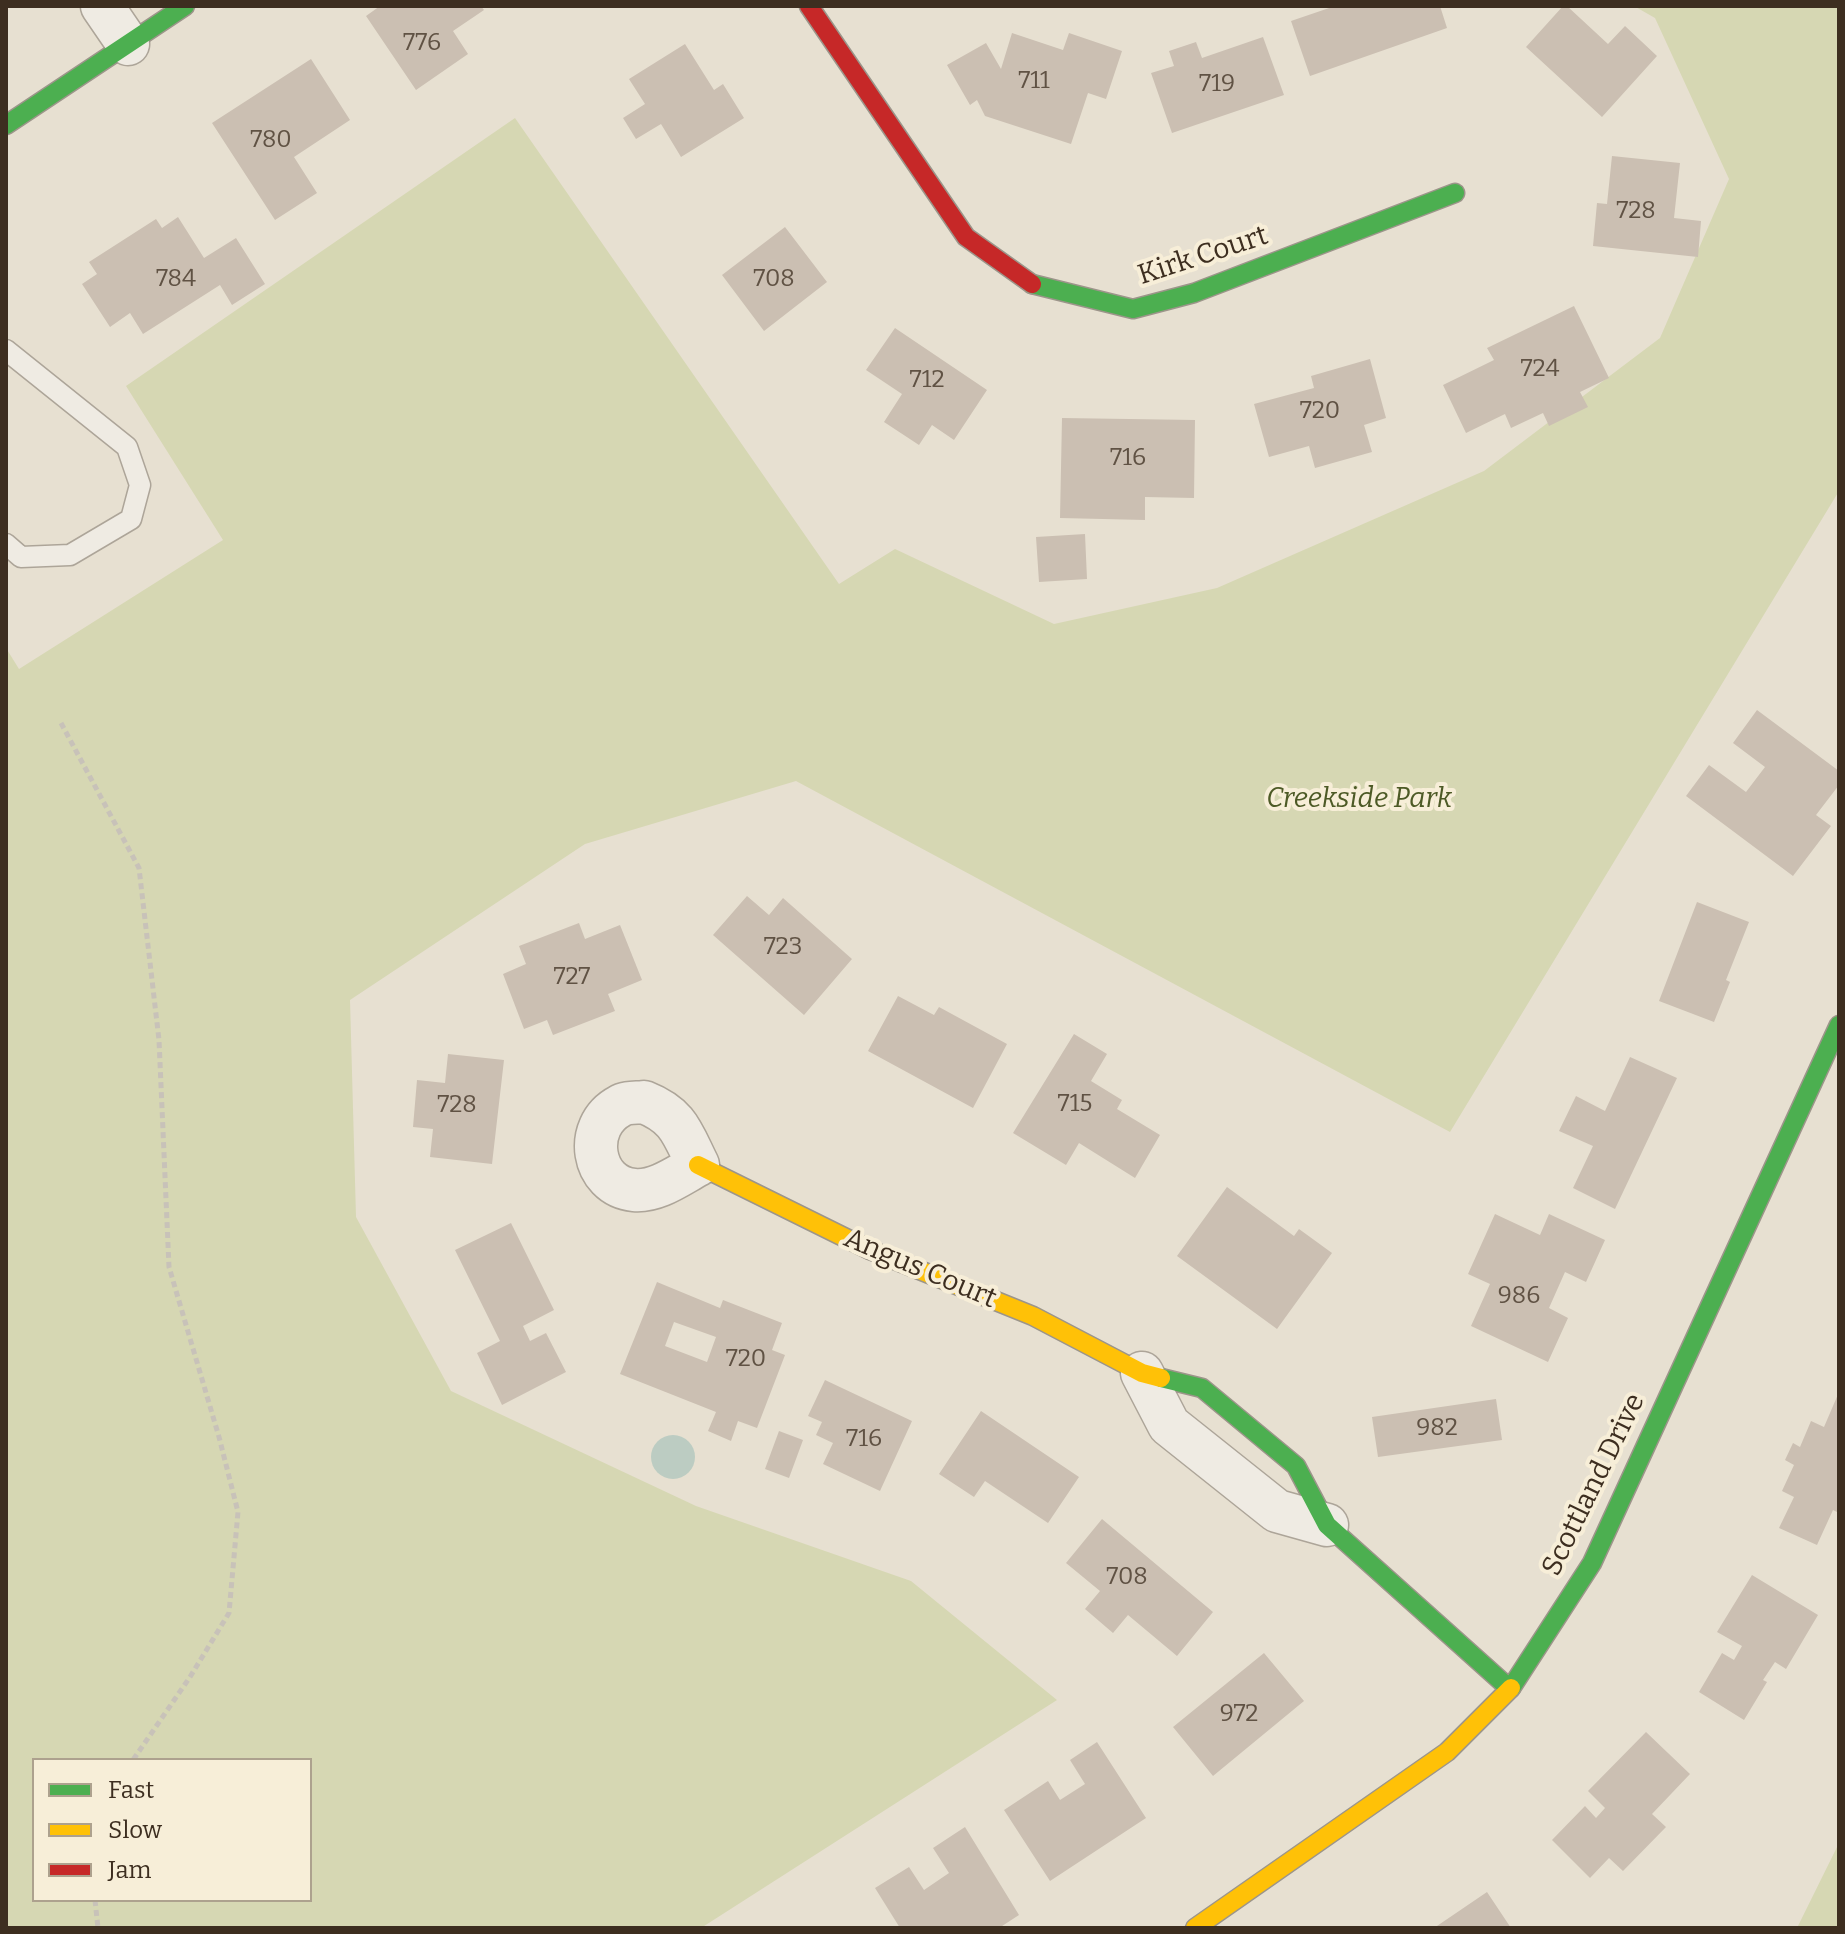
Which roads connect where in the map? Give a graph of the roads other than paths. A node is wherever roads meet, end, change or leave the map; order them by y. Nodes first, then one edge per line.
1 (102, 6) edge
2 (185, 6) edge
3 (809, 6) edge
4 (128, 44) junction
5 (6, 125) edge
6 (1455, 193) dead end
7 (6, 350) edge
8 (6, 544) edge
9 (1837, 1033) edge
10 (698, 1165) dead end
11 (1142, 1373) joint
12 (1327, 1525) joint
13 (1510, 1689) junction
14 (1195, 1928) edge

1 - 4 street
2 - 4 street
3 - 6 street, Kirk Court
4 - 5 street
7 - 8 lane
9 - 13 street, Scottland Drive
10 - 11 street, Angus Court
11 - 12 street, Angus Court
12 - 13 street, Angus Court
13 - 14 street, Scottland Drive

